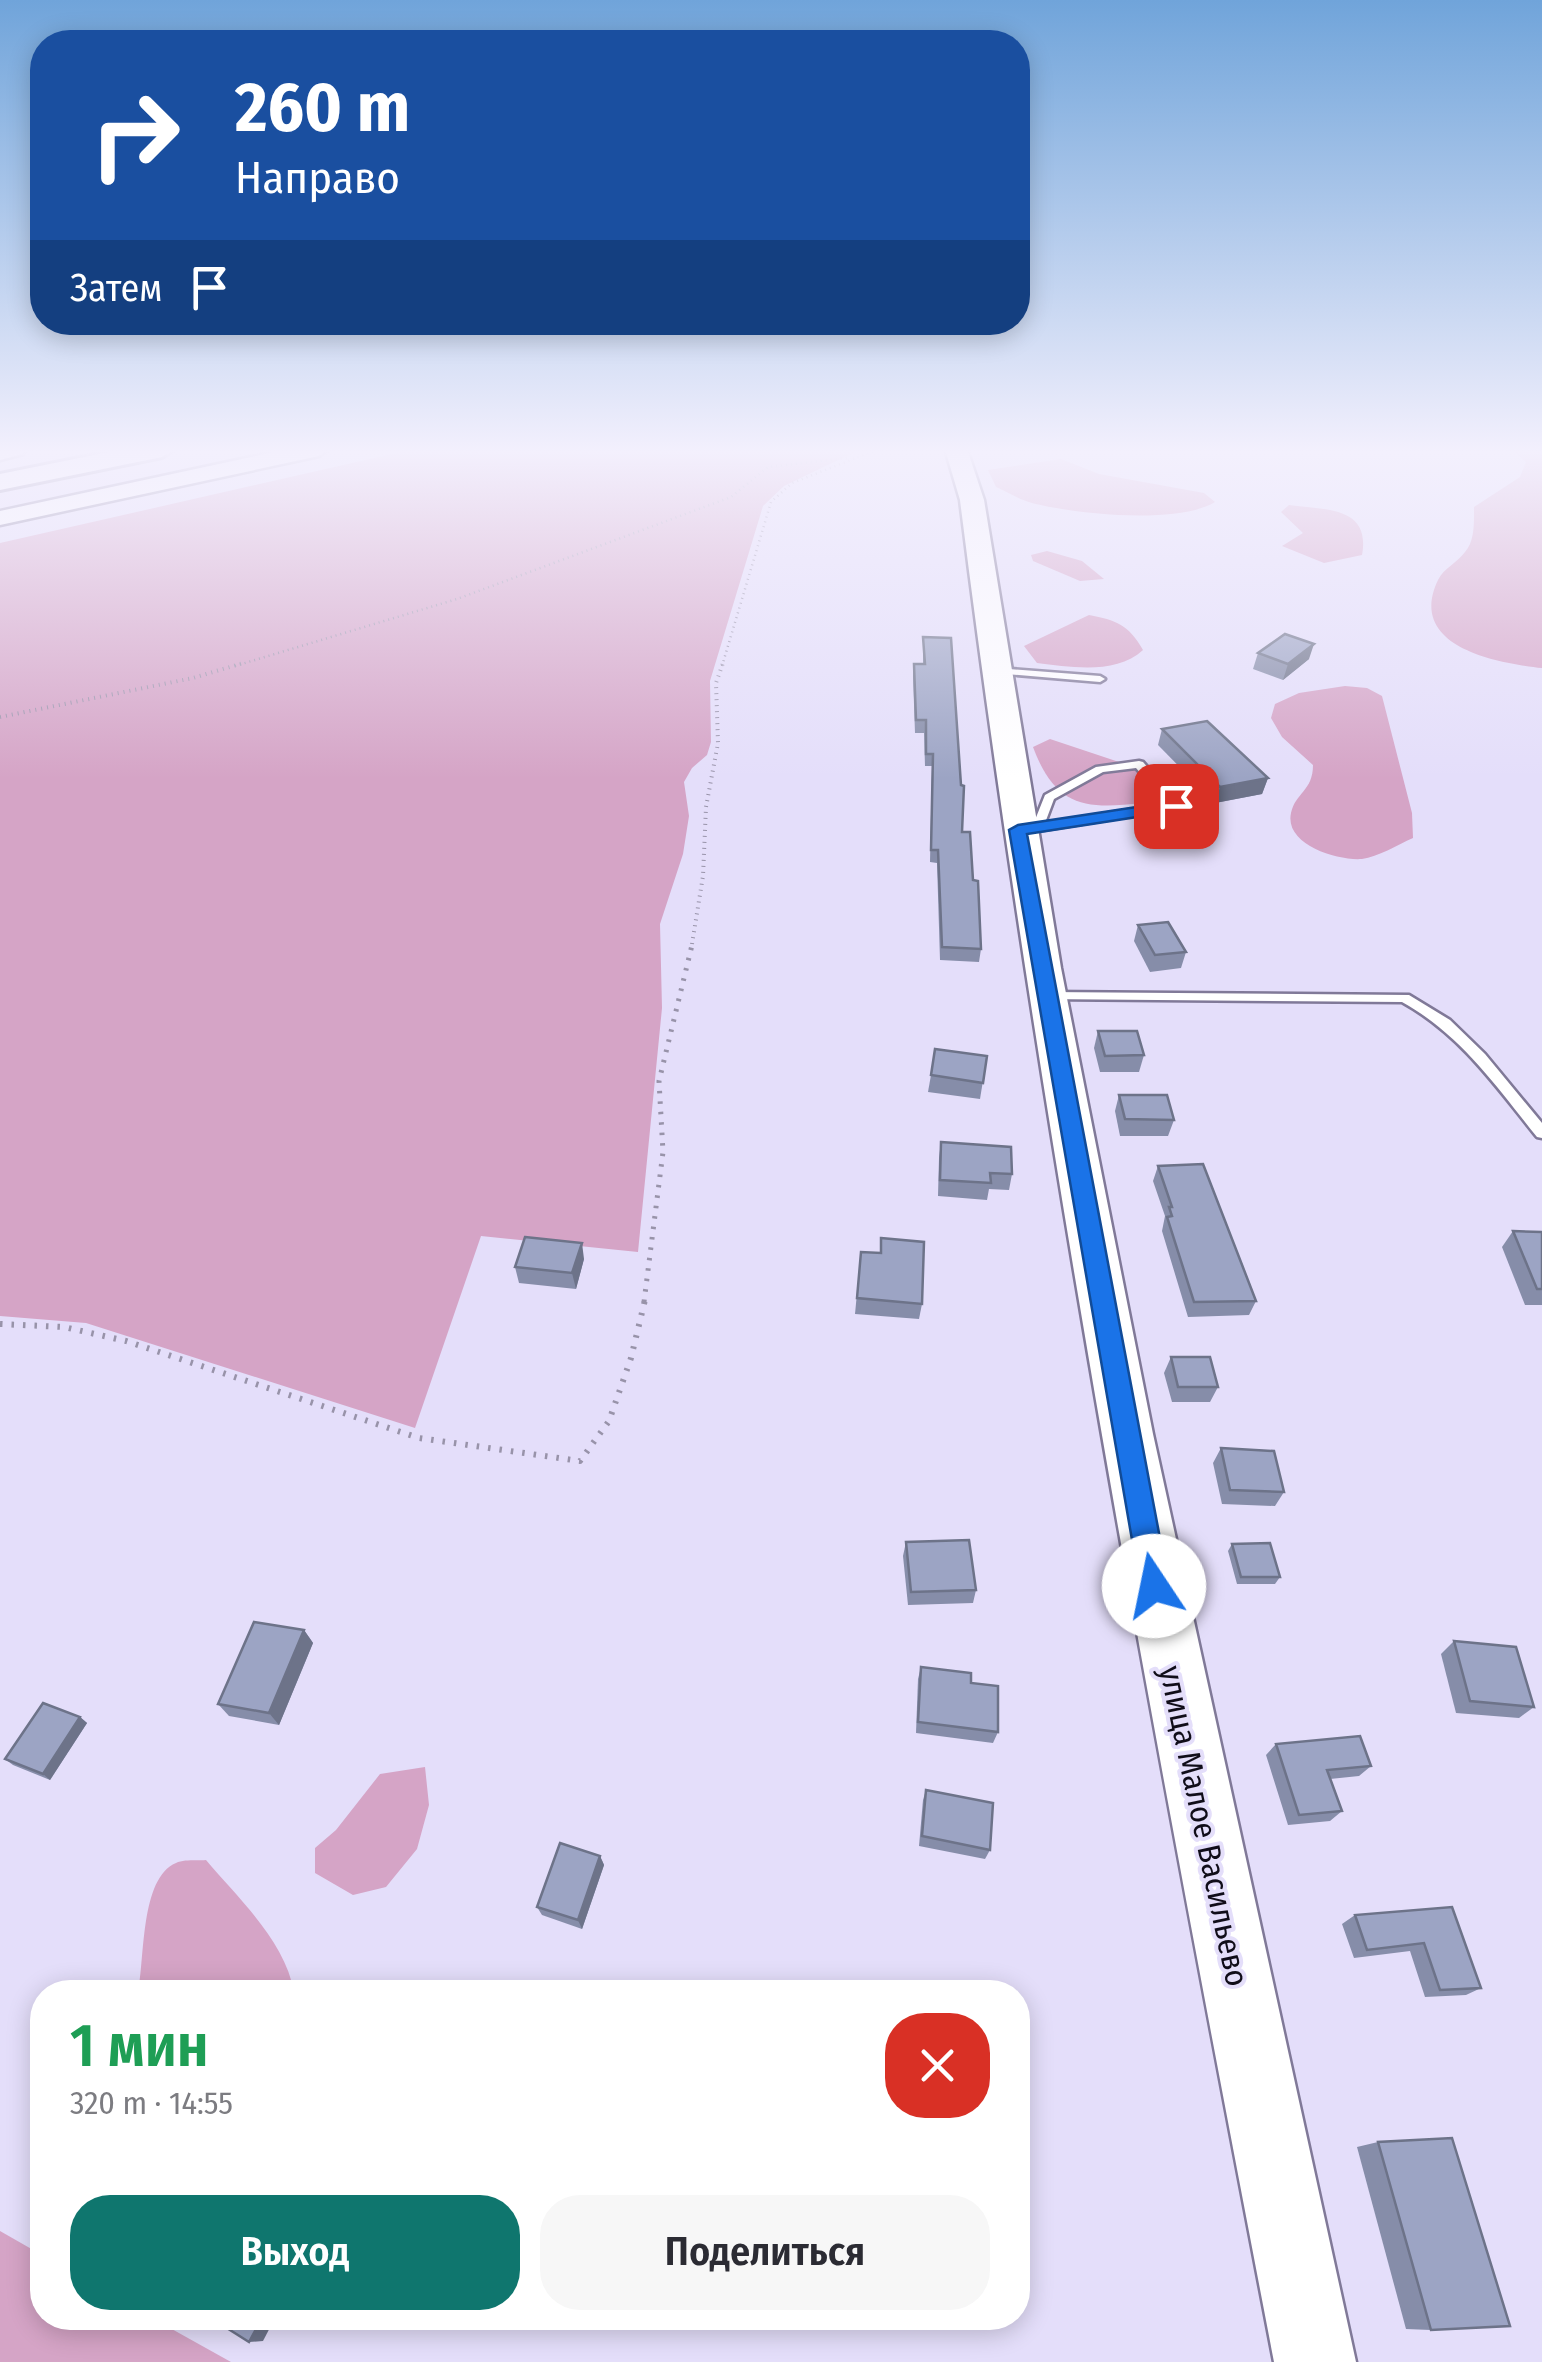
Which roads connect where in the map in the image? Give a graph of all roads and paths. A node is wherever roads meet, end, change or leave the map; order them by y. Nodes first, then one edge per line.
1 (568, 559) edge
2 (755, 559) edge
3 (980, 559) edge
4 (997, 671) junction
5 (1100, 679) dead end
6 (0, 717) edge
7 (1027, 829) junction
8 (1047, 996) junction
9 (1542, 1133) edge
10 (0, 1324) edge
11 (1315, 2362) edge

1 - 6 path
2 - 10 path
3 - 4 main road, улица Малое Васильево
4 - 5 lane
4 - 7 main road, улица Малое Васильево
7 - 7 lane
7 - 8 main road, улица Малое Васильево
8 - 9 lane
8 - 11 main road, улица Малое Васильево

